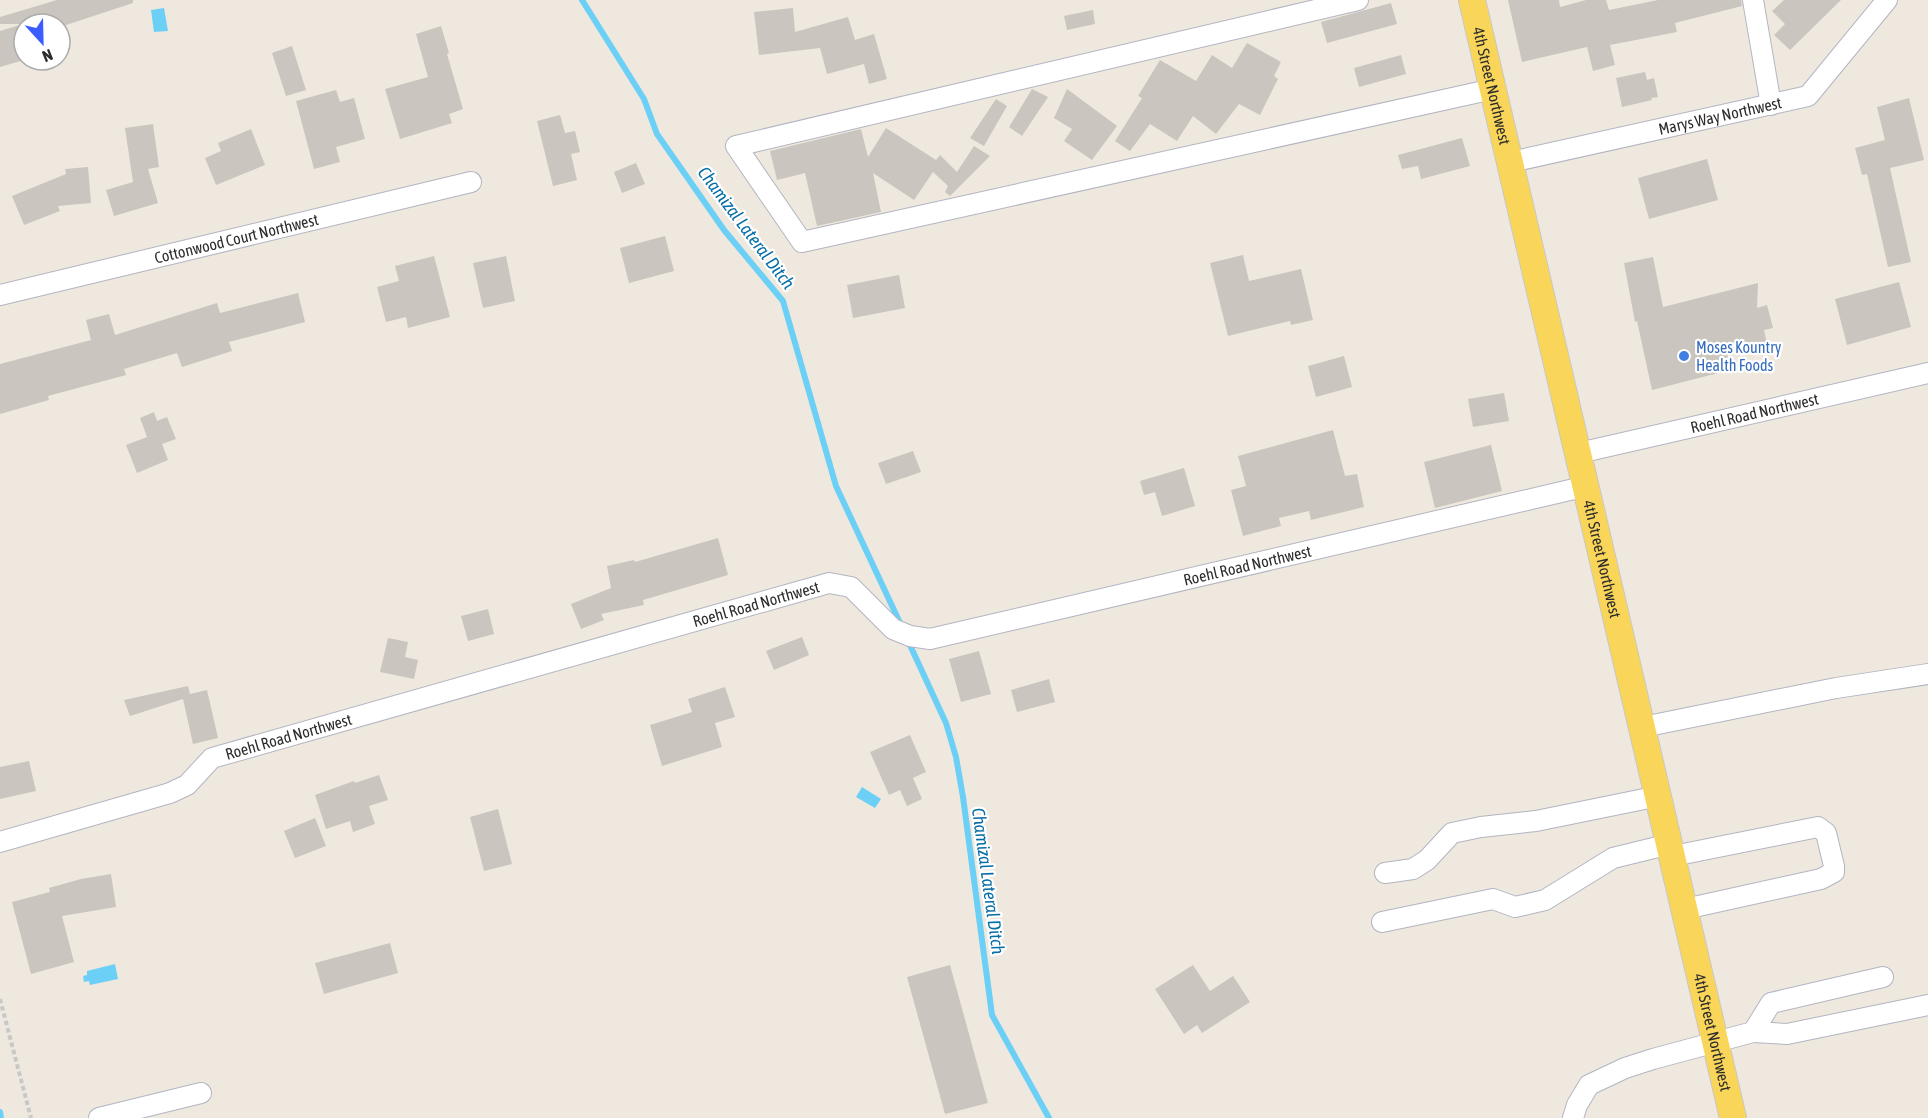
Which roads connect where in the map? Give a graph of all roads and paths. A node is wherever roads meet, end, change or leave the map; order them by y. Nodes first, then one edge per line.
1 (1358, 0) edge
2 (1472, 0) edge
3 (1753, 0) edge
4 (1887, 0) edge
5 (1493, 89) junction
6 (1771, 105) junction
7 (1510, 162) junction
8 (471, 182) dead end
9 (0, 295) edge
10 (1928, 373) edge
11 (1579, 453) junction
12 (1587, 486) junction
13 (1928, 674) edge
14 (1642, 727) junction
15 (1659, 796) junction
16 (0, 842) edge
17 (1671, 850) junction
18 (1386, 873) dead end
19 (1685, 909) junction
20 (1382, 922) dead end
21 (1883, 977) dead end
22 (0, 999) edge
23 (1928, 1005) edge
24 (1753, 1032) junction
25 (1716, 1041) junction
26 (201, 1093) dead end
27 (31, 1118) edge
28 (99, 1118) edge
29 (1573, 1118) edge
30 (1733, 1118) edge

1 - 5 street
2 - 5 main road, 4th Street Northwest
3 - 6 street
4 - 6 street, Marys Way Northwest
5 - 7 main road, 4th Street Northwest
6 - 7 street, Marys Way Northwest
7 - 11 main road, 4th Street Northwest
8 - 9 street, Cottonwood Court Northwest
10 - 11 street, Roehl Road Northwest
11 - 12 main road, 4th Street Northwest
12 - 14 main road, 4th Street Northwest
12 - 16 street, Roehl Road Northwest
13 - 14 street
14 - 15 main road, 4th Street Northwest
15 - 17 main road, 4th Street Northwest
15 - 18 street
17 - 19 main road, 4th Street Northwest
17 - 19 street
17 - 20 street
19 - 25 main road, 4th Street Northwest
21 - 24 street
22 - 27 path
23 - 24 street
24 - 25 street
25 - 29 street
25 - 30 main road, 4th Street Northwest
26 - 28 street

